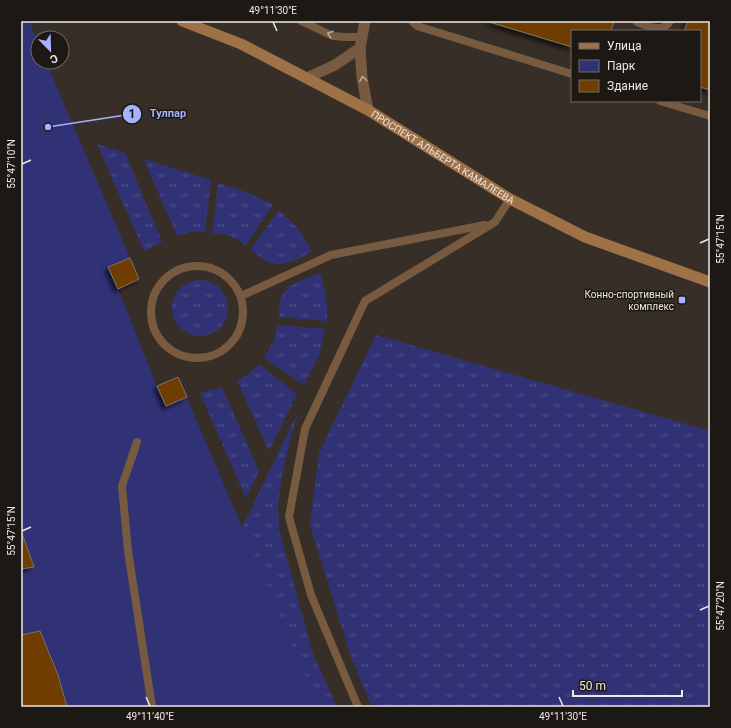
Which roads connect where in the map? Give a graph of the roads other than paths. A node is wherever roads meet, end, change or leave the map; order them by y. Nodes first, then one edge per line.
1 (182, 21) edge
2 (302, 21) edge
3 (365, 21) edge
4 (412, 21) edge
5 (636, 21) edge
6 (670, 21) edge
7 (361, 42) junction
8 (571, 74) edge
9 (307, 78) junction
10 (663, 102) edge
11 (368, 110) junction
12 (710, 116) edge
13 (510, 199) junction
14 (490, 224) junction
15 (710, 282) edge
16 (241, 296) junction
17 (137, 442) dead end
18 (152, 707) edge
19 (358, 707) edge

1 - 9 main road, ПРОСПЕКТ АЛЬБЕРТА КАМАЛЕЕВА
7 -> 2 lane
3 - 7 street
4 - 8 lane
5 - 6 lane
7 - 9 street
11 -> 7 street
9 - 11 main road, ПРОСПЕКТ АЛЬБЕРТА КАМАЛЕЕВА
10 - 12 lane
11 - 13 main road, ПРОСПЕКТ АЛЬБЕРТА КАМАЛЕЕВА
13 - 14 lane
13 - 15 main road, ПРОСПЕКТ АЛЬБЕРТА КАМАЛЕЕВА
14 - 16 lane
14 - 19 lane
16 - 16 lane
17 - 18 lane

